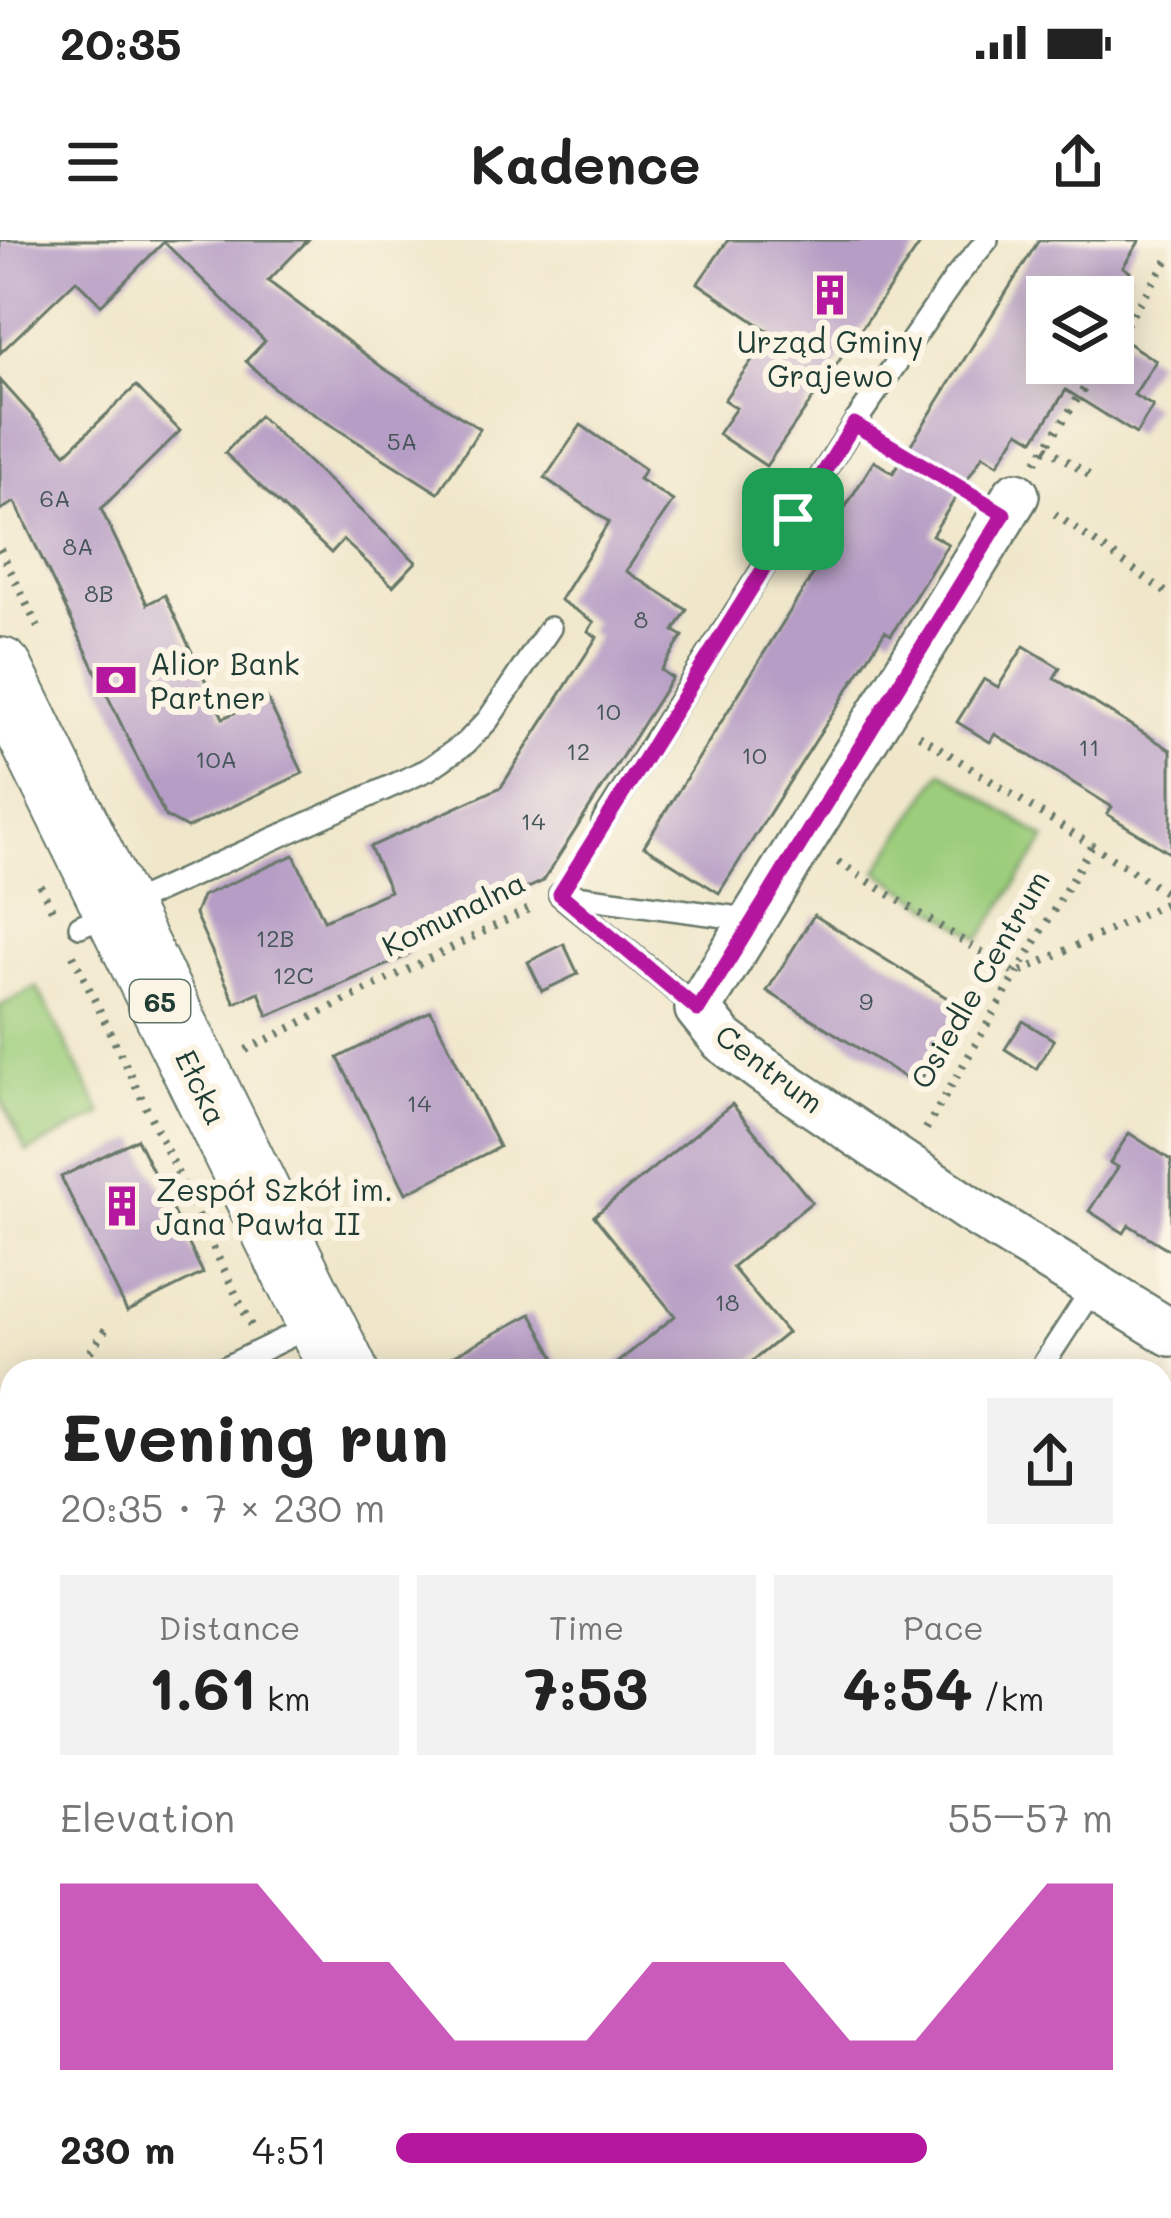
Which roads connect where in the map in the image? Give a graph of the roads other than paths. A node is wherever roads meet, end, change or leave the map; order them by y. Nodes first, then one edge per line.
1 (987, 240) edge
2 (1013, 499) road end
3 (550, 628) dead end
4 (0, 671) edge
5 (0, 743) edge
6 (604, 822) dead end
7 (749, 923) junction
8 (81, 928) junction
9 (698, 1010) junction
10 (1095, 1285) junction
11 (1171, 1333) edge
12 (302, 1350) edge
13 (266, 1359) edge
14 (1047, 1359) edge

1 - 6 lane
2 - 7 street, Centrum
3 - 8 lane
4 - 8 main road, Ełcka / 65
5 - 8 main road, Ełcka / 65
7 - 9 street, Centrum
7 - 9 lane
8 - 12 main road, Ełcka / 65
9 - 10 street, Centrum
10 - 11 street, Centrum
10 - 14 lane
12 - 13 lane

